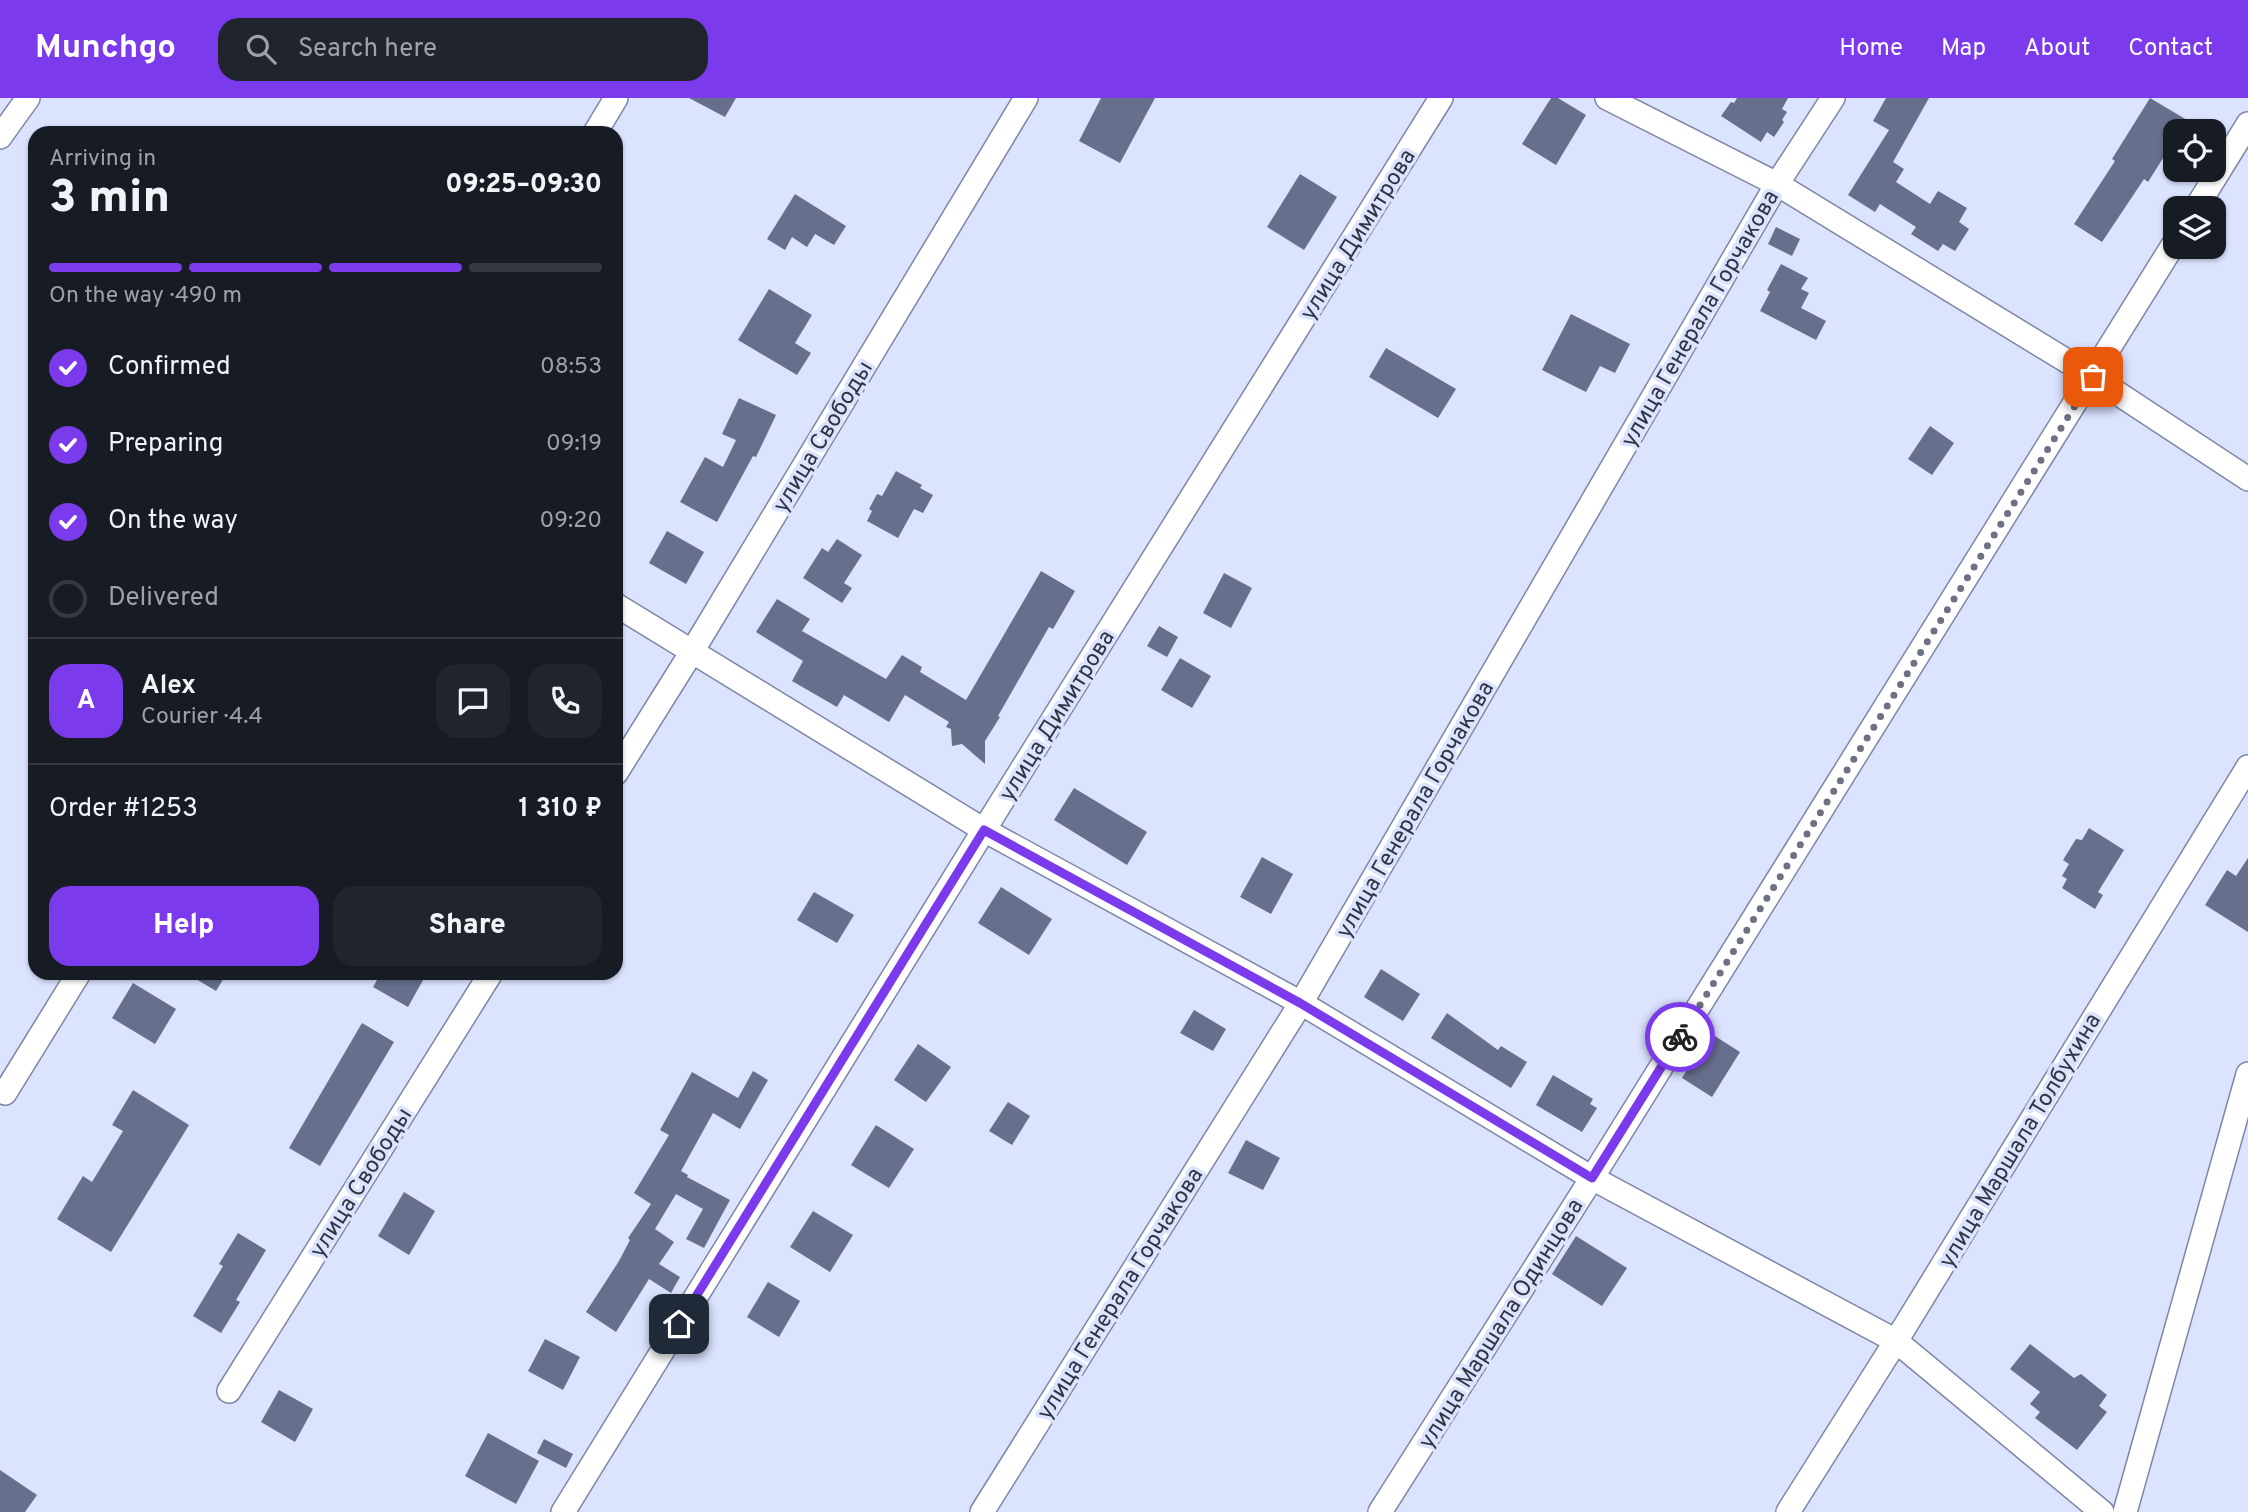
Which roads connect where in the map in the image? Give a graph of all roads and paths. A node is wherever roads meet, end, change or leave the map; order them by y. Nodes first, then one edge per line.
1 (28, 98) edge
2 (616, 98) edge
3 (1026, 98) edge
4 (1441, 98) edge
5 (1607, 98) edge
6 (1833, 98) edge
7 (2248, 124) edge
8 (599, 126) edge
9 (0, 137) edge
10 (1777, 184) junction
11 (2203, 196) edge
12 (2165, 259) edge
13 (2093, 377) junction
14 (2248, 479) edge
15 (623, 609) edge
16 (693, 650) junction
17 (623, 762) edge
18 (2248, 766) edge
19 (984, 830) junction
20 (75, 980) edge
21 (487, 980) edge
22 (1300, 1003) junction
23 (2248, 1074) edge
24 (5, 1093) dead end
25 (1592, 1178) junction
26 (1896, 1342) junction
27 (229, 1391) dead end
28 (563, 1512) edge
29 (982, 1512) edge
30 (1380, 1512) edge
31 (1788, 1512) edge
32 (2102, 1512) edge
33 (2125, 1512) edge

1 - 9 street
2 - 8 street
3 - 16 street, улица Свободы
4 - 19 street, улица Димитрова
5 - 10 street
6 - 10 street, улица Генерала Горчакова
7 - 11 street
10 - 13 street
10 - 22 street, улица Генерала Горчакова
12 - 13 street, улица Маршала Одинцова
13 - 14 street
13 - 25 street, улица Маршала Одинцова
15 - 16 street
16 - 17 street, улица Свободы
16 - 19 street
18 - 26 street, улица Маршала Толбухина
19 - 22 street
19 - 28 street, улица Димитрова
20 - 24 street
21 - 27 street, улица Свободы
22 - 25 street
22 - 29 street, улица Генерала Горчакова
23 - 33 street
25 - 26 street
25 - 30 street, улица Маршала Одинцова
26 - 31 street, улица Маршала Толбухина
26 - 32 street

